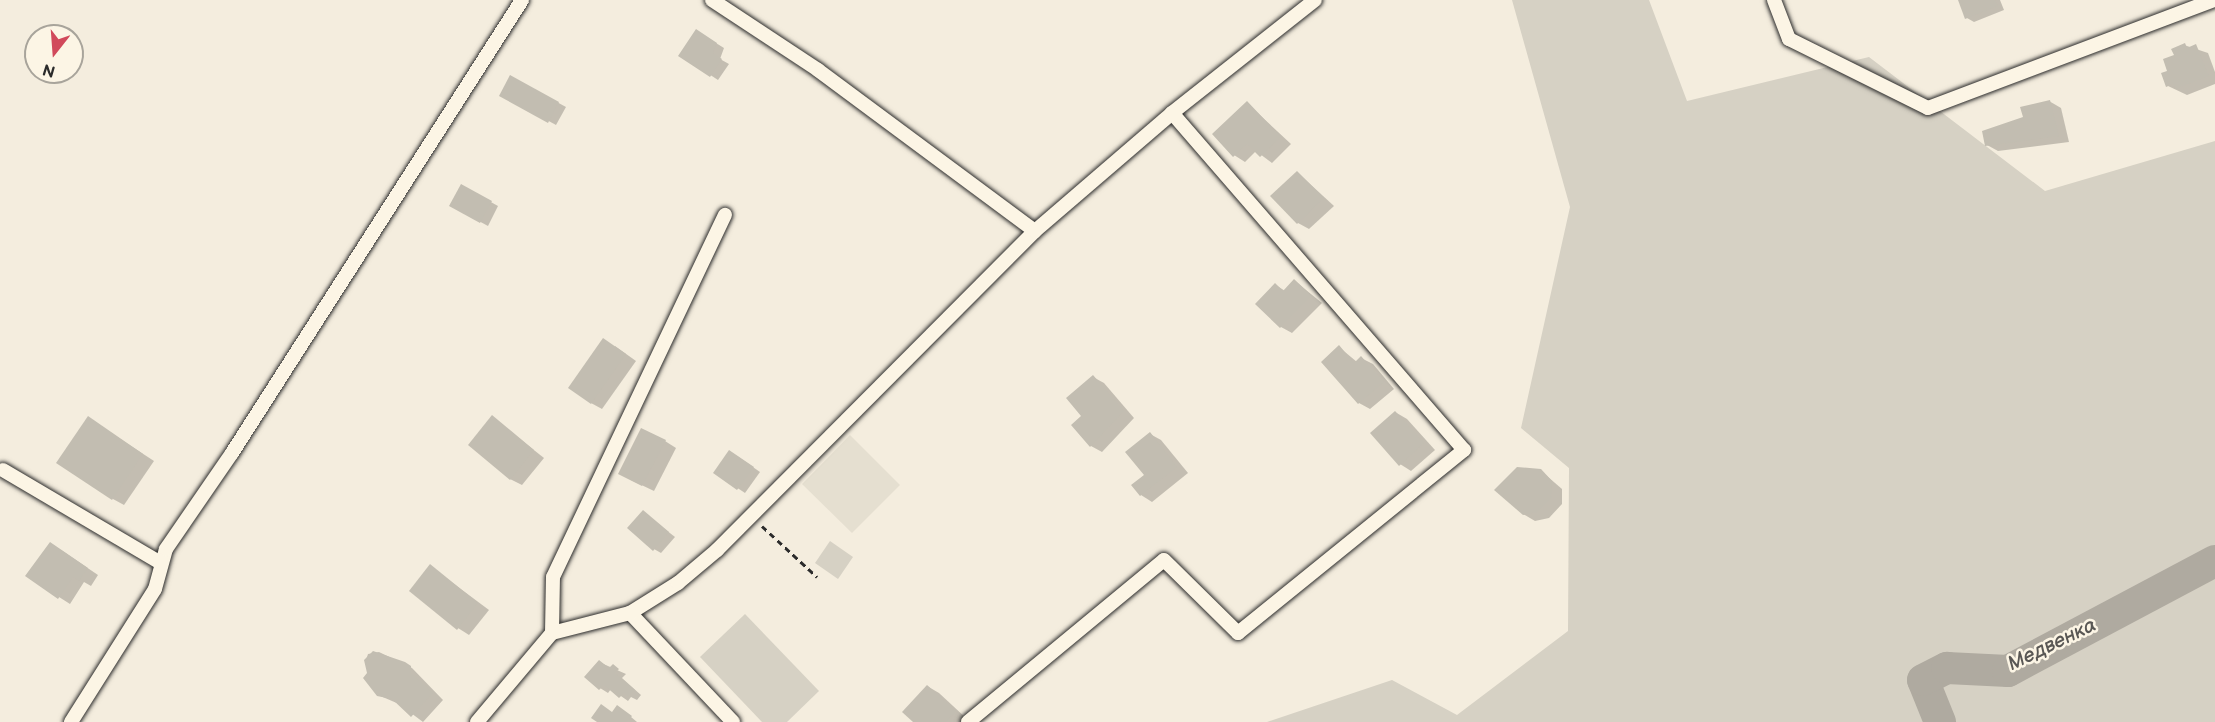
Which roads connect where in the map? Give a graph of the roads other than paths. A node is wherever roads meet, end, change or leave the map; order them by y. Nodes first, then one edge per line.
1 (522, 0) edge
2 (712, 0) edge
3 (1315, 0) edge
4 (1774, 0) edge
5 (2214, 0) edge
6 (1172, 112) junction
7 (726, 215) dead end
8 (1035, 231) junction
9 (3, 470) dead end
10 (161, 563) junction
11 (630, 613) junction
12 (552, 633) junction
13 (71, 722) edge
14 (477, 722) edge
15 (733, 722) edge
16 (968, 722) edge

1 - 10 street
2 - 8 street
3 - 6 street
4 - 5 street
6 - 8 street
6 - 16 street
7 - 12 street
8 - 11 street
9 - 10 street
10 - 13 street
11 - 12 street
11 - 15 street
12 - 14 street

